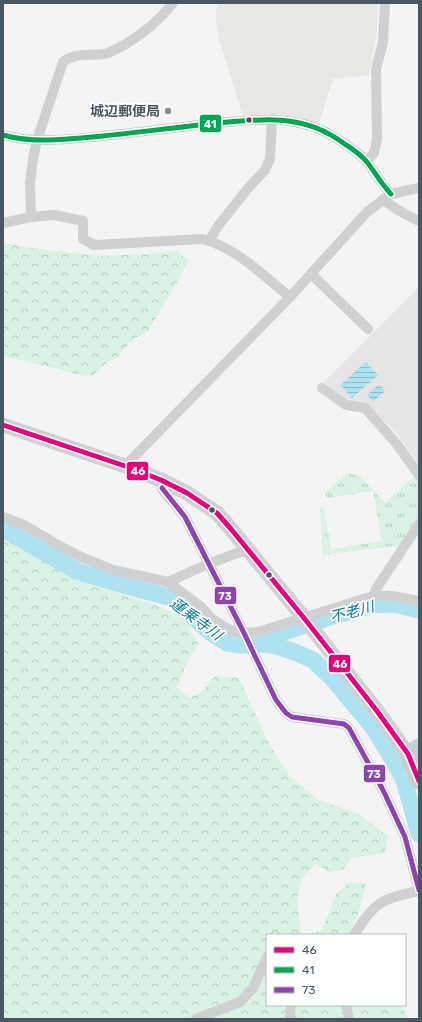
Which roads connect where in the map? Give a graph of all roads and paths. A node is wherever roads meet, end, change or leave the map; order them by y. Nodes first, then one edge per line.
1 (172, 3) edge
2 (385, 3) edge
3 (272, 119) junction
4 (3, 135) edge
5 (37, 140) junction
6 (366, 162) junction
7 (419, 188) edge
8 (387, 196) junction
9 (31, 217) junction
10 (419, 221) edge
11 (3, 223) edge
12 (209, 241) junction
13 (311, 274) junction
14 (290, 297) junction
15 (368, 329) dead end
16 (322, 388) dead end
17 (3, 425) edge
18 (125, 466) junction
19 (419, 475) edge
20 (161, 480) junction
21 (3, 518) edge
22 (419, 524) edge
23 (248, 549) junction
24 (208, 564) junction
25 (168, 582) junction
26 (373, 596) junction
27 (419, 601) edge
28 (304, 618) junction
29 (244, 633) junction
30 (413, 751) edge
31 (419, 781) edge
32 (419, 891) edge
33 (355, 934) edge
34 (266, 959) edge
35 (291, 1006) edge
36 (346, 1006) edge
37 (196, 1019) edge
38 (292, 1019) edge
39 (349, 1019) edge

1 - 5 street
2 - 6 street
3 - 5 street
3 - 6 street
3 - 12 street
4 - 5 street
5 - 9 street
6 - 8 street
7 - 8 street
8 - 10 street
8 - 13 street
9 - 11 street
9 - 12 street
12 - 14 street
13 - 14 street
13 - 15 street
14 - 18 street
16 - 19 street
17 - 18 main road
18 - 20 main road
20 - 23 main road
20 - 24 street
21 - 25 street
22 - 26 street
23 - 24 street
23 - 28 main road
24 - 25 street
24 - 29 street
25 - 29 street
26 - 27 street
26 - 28 street
28 - 29 street
28 - 30 main road
29 - 32 street
30 - 31 main road
32 - 33 street
34 - 37 street
35 - 38 street
36 - 39 street

